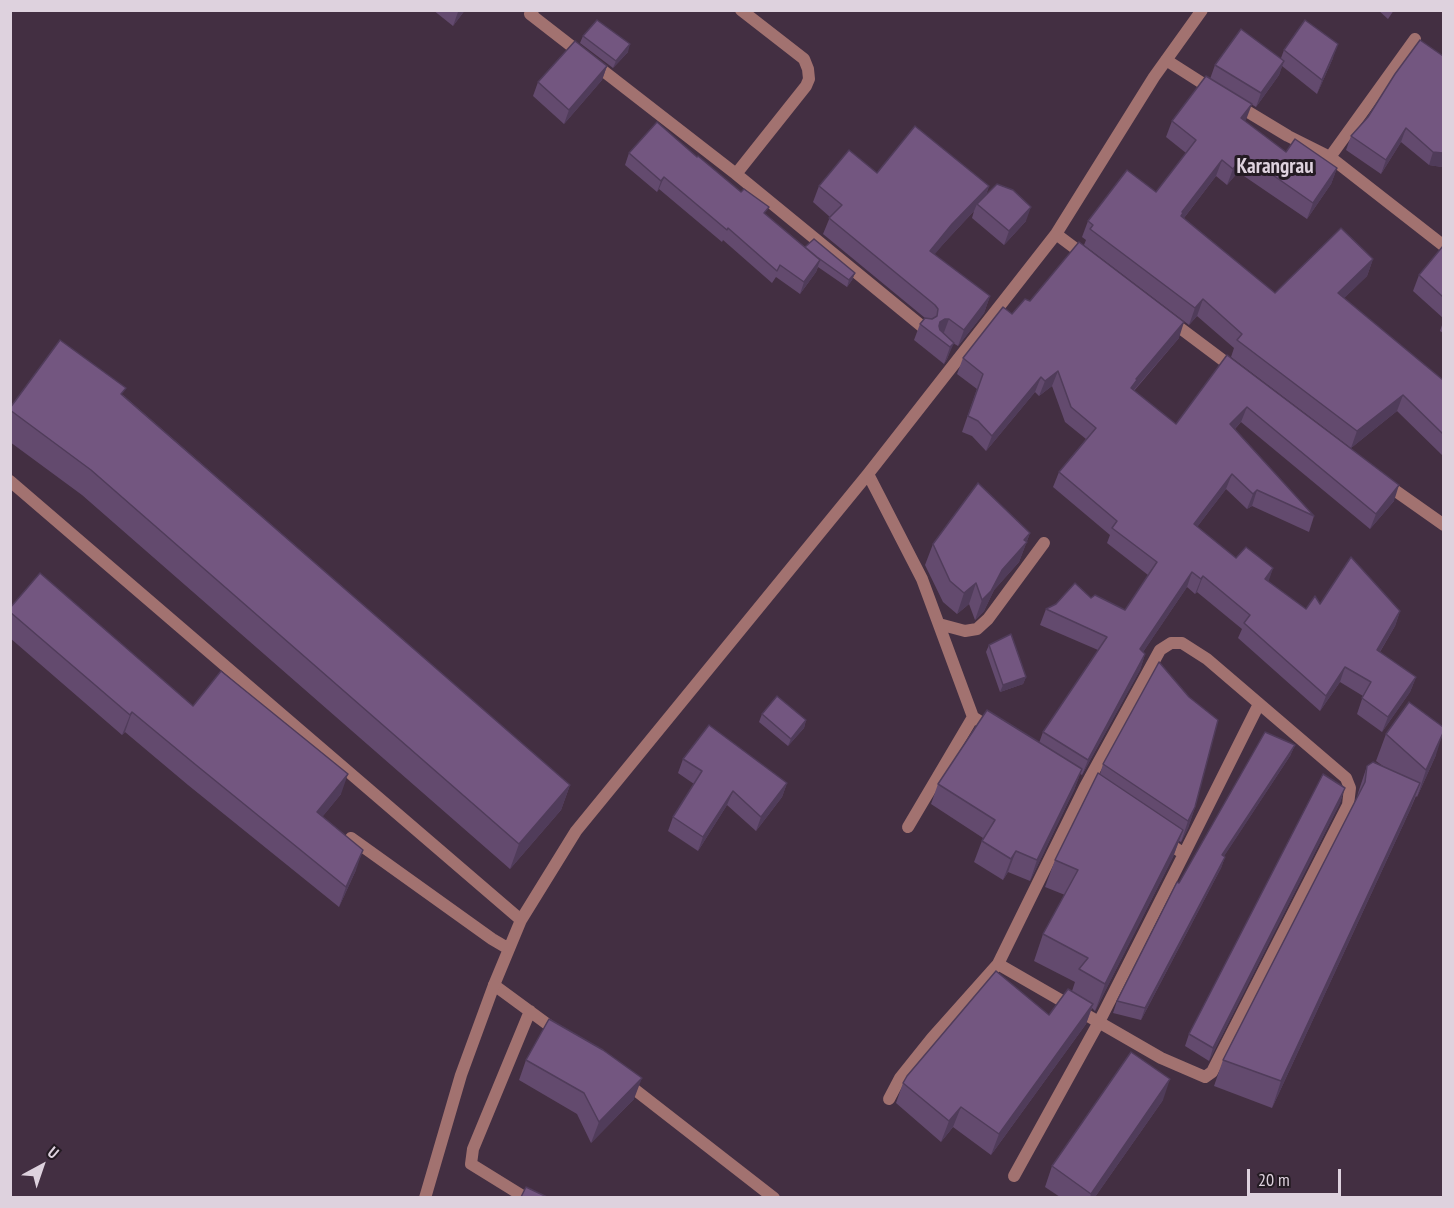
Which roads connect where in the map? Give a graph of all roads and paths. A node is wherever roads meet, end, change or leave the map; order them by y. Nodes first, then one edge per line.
1 (741, 10) edge
2 (1202, 10) edge
3 (530, 12) edge
4 (1415, 39) dead end
5 (1166, 60) junction
6 (1330, 157) junction
7 (736, 174) junction
8 (1056, 234) junction
9 (1443, 246) edge
10 (1094, 263) edge
11 (1161, 313) edge
12 (924, 328) edge
13 (1246, 378) edge
14 (868, 474) junction
15 (1373, 475) edge
16 (10, 481) edge
17 (1443, 525) edge
18 (1044, 543) dead end
19 (939, 624) junction
20 (1259, 704) junction
21 (973, 717) junction
22 (1001, 734) edge
23 (908, 827) dead end
24 (1154, 834) edge
25 (351, 838) edge
26 (1184, 854) junction
27 (521, 920) junction
28 (509, 949) junction
29 (998, 964) junction
30 (494, 985) junction
31 (530, 1011) junction
32 (1099, 1022) junction
33 (566, 1038) edge
34 (612, 1072) edge
35 (890, 1099) dead end
36 (1014, 1176) dead end
37 (425, 1197) edge
38 (526, 1197) edge
39 (774, 1197) edge

1 - 7 street
2 - 5 street
3 - 7 street
4 - 6 street
5 - 6 street
5 - 8 street
6 - 9 street
7 - 12 street
8 - 10 street
8 - 14 street
11 - 13 street
14 - 19 street
14 - 27 street
15 - 17 street
16 - 27 street
18 - 19 street
19 - 21 street
20 - 26 street
20 - 29 street
20 - 32 street
21 - 22 street
21 - 23 street
24 - 26 street
25 - 28 street
26 - 32 street
27 - 28 street
28 - 30 street
29 - 32 street
29 - 35 street
30 - 31 street
30 - 37 street
31 - 33 street
31 - 38 street
32 - 36 street
34 - 39 street

